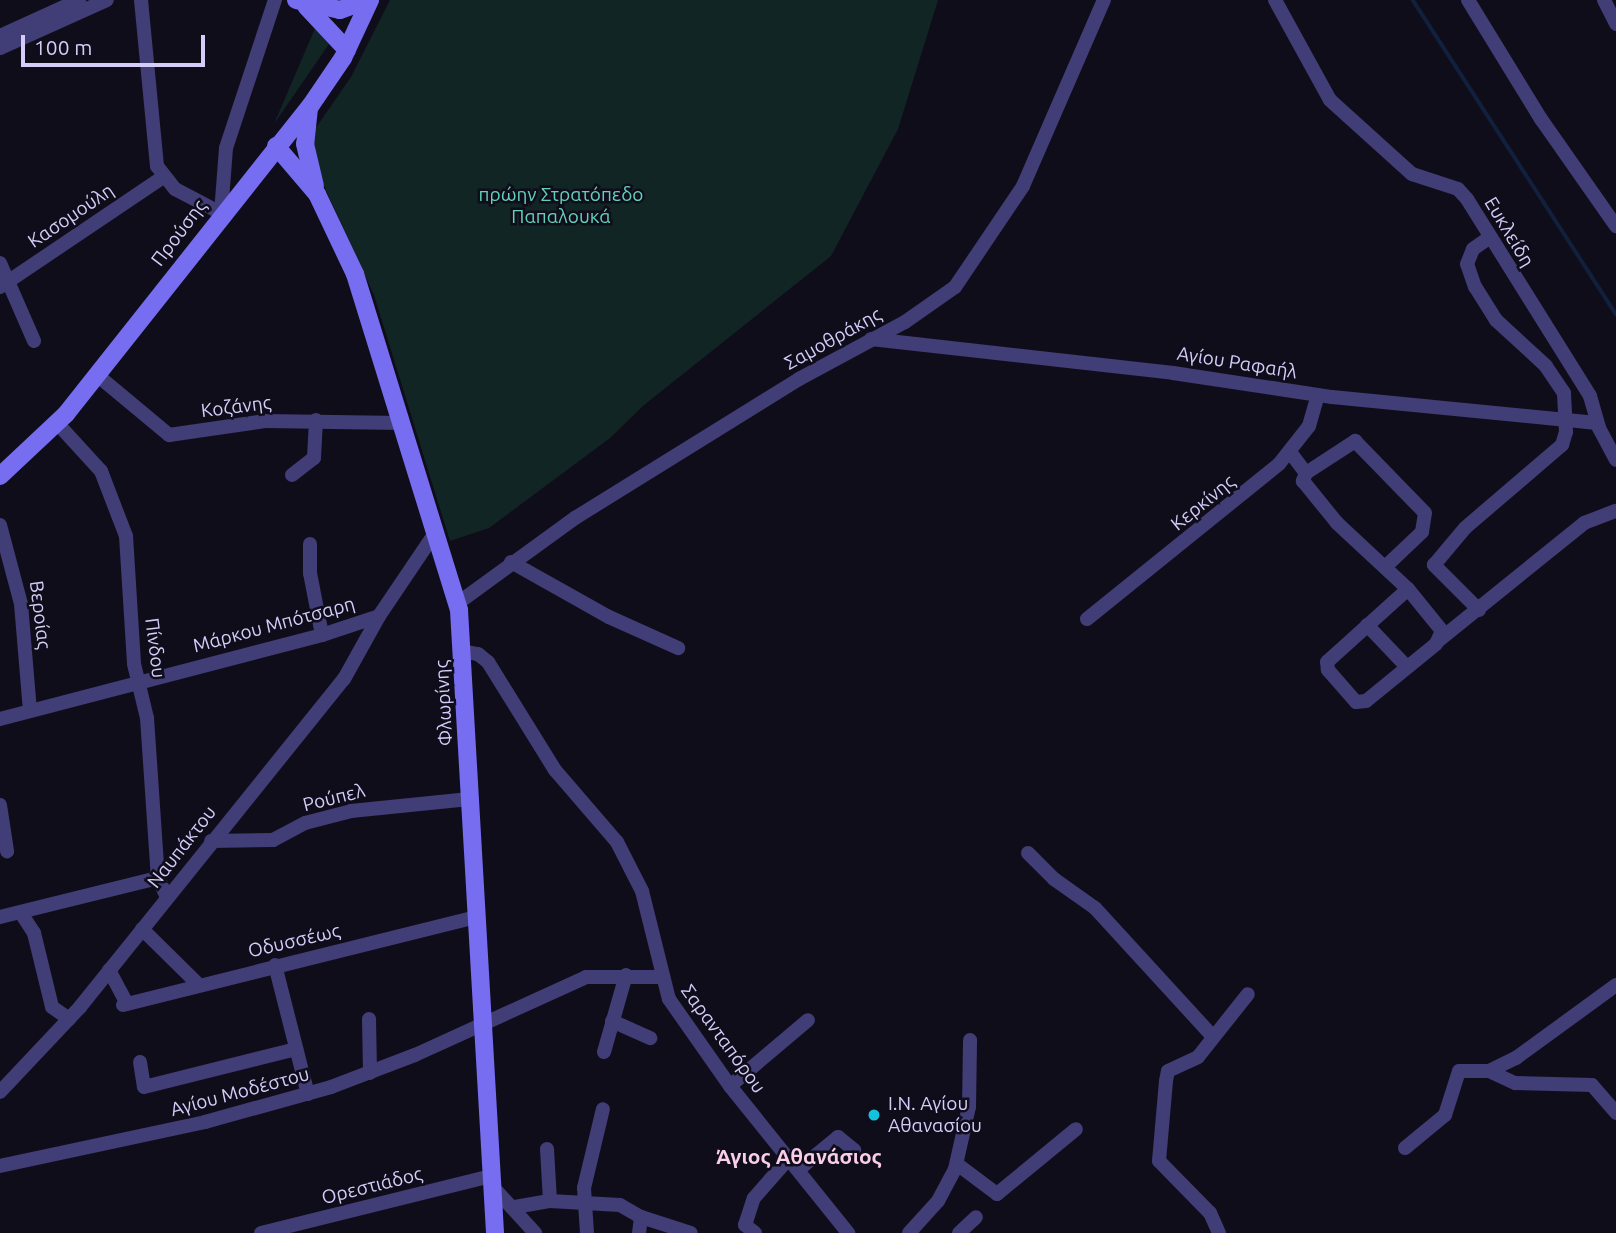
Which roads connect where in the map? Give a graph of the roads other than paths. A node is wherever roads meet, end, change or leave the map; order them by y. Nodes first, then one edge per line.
1 (79, 0) edge
2 (107, 0) edge
3 (141, 0) edge
4 (275, 0) edge
5 (297, 0) edge
6 (369, 0) edge
7 (1104, 0) edge
8 (1275, 0) edge
9 (1468, 0) edge
10 (1604, 0) edge
11 (1616, 24) edge
12 (0, 36) edge
13 (0, 48) edge
14 (347, 50) junction
15 (311, 105) junction
16 (276, 146) junction
17 (163, 177) junction
18 (317, 194) junction
19 (221, 213) junction
20 (1616, 224) edge
21 (1490, 237) junction
22 (0, 263) edge
23 (4, 284) edge
24 (905, 322) junction
25 (871, 340) junction
26 (34, 341) dead end
27 (910, 343) junction
28 (97, 375) junction
29 (1318, 395) junction
30 (1565, 418) junction
31 (316, 420) junction
32 (57, 423) junction
33 (402, 423) junction
34 (1597, 423) junction
35 (1290, 452) junction
36 (1616, 460) edge
37 (1306, 473) junction
38 (292, 475) dead end
39 (0, 476) edge
40 (1616, 511) edge
41 (0, 525) edge
42 (435, 533) junction
43 (310, 544) dead end
44 (511, 562) junction
45 (1385, 567) junction
46 (1408, 589) junction
47 (457, 603) junction
48 (1479, 610) junction
49 (379, 616) junction
50 (1087, 619) dead end
51 (1367, 625) junction
52 (322, 635) junction
53 (1438, 641) junction
54 (678, 648) dead end
55 (462, 651) junction
56 (1407, 667) junction
57 (138, 681) junction
58 (30, 711) junction
59 (0, 719) edge
60 (469, 799) junction
61 (0, 805) edge
62 (211, 841) junction
63 (7, 851) dead end
64 (1028, 853) dead end
65 (158, 878) junction
66 (167, 897) junction
67 (21, 913) junction
68 (0, 917) edge
69 (475, 917) junction
70 (142, 929) junction
71 (275, 965) junction
72 (109, 970) junction
73 (626, 975) junction
74 (660, 977) junction
75 (198, 984) junction
76 (1616, 985) edge
77 (1248, 994) dead end
78 (69, 1019) junction
79 (369, 1019) dead end
80 (808, 1020) dead end
81 (612, 1021) junction
82 (481, 1025) junction
83 (1213, 1037) junction
84 (650, 1038) dead end
85 (970, 1040) dead end
86 (296, 1049) junction
87 (604, 1052) dead end
88 (140, 1062) dead end
89 (1489, 1071) junction
90 (370, 1073) junction
91 (730, 1086) junction
92 (0, 1092) edge
93 (308, 1094) junction
94 (603, 1109) dead end
95 (1616, 1113) edge
96 (1076, 1129) dead end
97 (1405, 1148) dead end
98 (547, 1149) dead end
99 (854, 1150) dead end
100 (793, 1164) junction
101 (957, 1164) junction
102 (0, 1166) edge
103 (492, 1181) junction
104 (550, 1201) junction
105 (585, 1202) junction
106 (515, 1207) junction
107 (641, 1217) junction
108 (976, 1217) dead end
109 (261, 1233) edge
110 (495, 1233) edge
111 (535, 1233) edge
112 (587, 1233) edge
113 (639, 1233) edge
114 (691, 1233) edge
115 (755, 1233) edge
116 (848, 1233) edge
117 (909, 1233) edge
118 (959, 1233) edge
119 (1219, 1233) edge

1 - 12 street
2 - 13 street
3 - 17 street
4 - 19 street
5 - 6 main road
5 - 14 main road
6 - 14 main road, Προύσης
7 - 24 street, Σαμοθράκης
8 - 21 street, Ευκλείδη
9 - 20 street
10 - 11 street
14 - 15 main road, Προύσης
15 - 16 main road, Προύσης
15 - 18 main road, Φλωρίνης
16 - 18 main road, Φλωρίνης
16 - 19 main road, Προύσης
17 - 19 street
17 - 23 street, Κασομούλη
18 - 33 main road, Φλωρίνης
19 - 28 main road, Προύσης
21 - 30 street
21 - 34 street, Ευκλείδη
22 - 23 street
23 - 26 street
24 - 25 street, Σαμοθράκης
24 - 27 street
25 - 27 street, Αγίου Ραφαήλ
25 - 44 street, Σαμοθράκης
27 - 29 street, Αγίου Ραφαήλ
28 - 31 street, Κοζάνης
28 - 32 main road, Προύσης
29 - 30 street, Αγίου Ραφαήλ
29 - 35 street, Κερκίνης
30 - 34 street, Αγίου Ραφαήλ
30 - 48 street
31 - 33 street, Κοζάνης
31 - 38 street
32 - 39 main road, Προύσης
32 - 57 street, Πίνδου
33 - 42 main road, Φλωρίνης
34 - 36 street, Ευκλείδη
35 - 37 street
35 - 50 street, Κερκίνης
37 - 45 street
37 - 45 street
40 - 48 street
41 - 58 street, Βεροίας
42 - 47 main road, Φλωρίνης
42 - 49 street, Μάρκου Μπότσαρη
43 - 52 street
44 - 47 street, Σαμοθράκης
44 - 54 street
45 - 46 street
46 - 51 street
46 - 53 street
47 - 55 main road, Φλωρίνης
48 - 53 street
49 - 52 street, Μάρκου Μπότσαρη
49 - 62 street, Ναυπάκτου
51 - 56 street
51 - 56 street
52 - 57 street, Μάρκου Μπότσαρη
53 - 56 street
55 - 60 main road, Φλωρίνης
55 - 74 street, Σαρανταπόρου
57 - 58 street, Μάρκου Μπότσαρη
57 - 65 street, Πίνδου
58 - 59 street, Μάρκου Μπότσαρη
60 - 62 street, Ρούπελ
60 - 69 main road, Φλωρίνης
61 - 63 street
62 - 66 street, Ναυπάκτου
64 - 83 street
65 - 66 street, Πίνδου
65 - 67 street
66 - 70 street, Ναυπάκτου
67 - 68 street
67 - 78 street
69 - 71 street, Οδυσσέως
69 - 82 main road, Φλωρίνης
70 - 72 street, Ναυπάκτου
70 - 75 street
71 - 75 street, Οδυσσέως
71 - 86 street
72 - 75 street, Οδυσσέως
72 - 78 street, Ναυπάκτου
73 - 74 street, Αγίου Μοδέστου
73 - 81 street
73 - 82 street, Αγίου Μοδέστου
74 - 91 street, Σαρανταπόρου
76 - 89 street
77 - 83 street
78 - 92 street, Ναυπάκτου
79 - 90 street
80 - 91 street
81 - 84 street
81 - 87 street
82 - 90 street, Αγίου Μοδέστου
82 - 103 main road, Φλωρίνης
83 - 119 street
85 - 101 street
86 - 88 street
86 - 93 street
89 - 95 street
89 - 97 street
90 - 93 street, Αγίου Μοδέστου
91 - 100 street, Σαρανταπόρου
93 - 102 street, Αγίου Μοδέστου
94 - 105 street
96 - 101 street
98 - 104 street
99 - 100 street
100 - 115 street
100 - 116 street, Σαρανταπόρου
101 - 117 street
103 - 106 street
103 - 109 street, Ορεστιάδος
103 - 110 main road, Φλωρίνης
104 - 105 street
104 - 106 street
105 - 107 street
105 - 112 street
106 - 111 street
107 - 113 street
107 - 114 street
108 - 118 street

